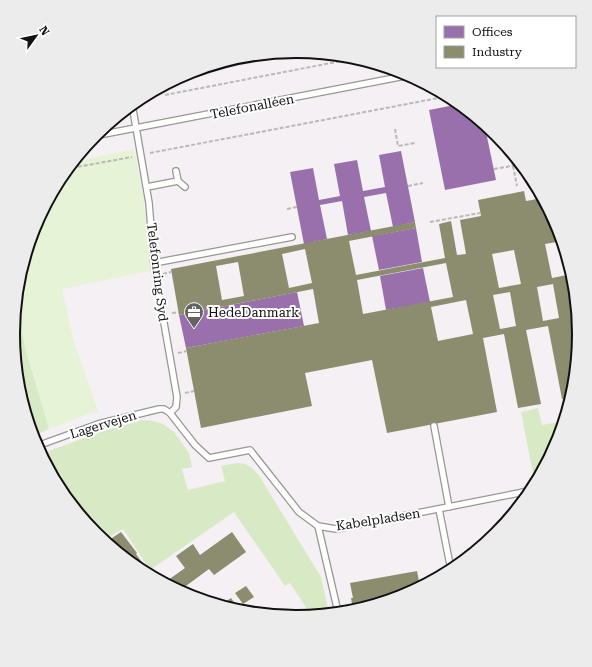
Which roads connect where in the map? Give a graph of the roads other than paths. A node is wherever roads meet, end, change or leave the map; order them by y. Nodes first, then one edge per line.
1 (398, 77) edge
2 (133, 111) edge
3 (136, 128) junction
4 (106, 134) edge
5 (176, 171) dead end
6 (178, 181) junction
7 (146, 187) junction
8 (186, 187) dead end
9 (292, 237) dead end
10 (154, 263) junction
11 (170, 413) junction
12 (434, 426) dead end
13 (43, 444) edge
14 (521, 492) edge
15 (449, 507) junction
16 (439, 509) junction
17 (318, 526) junction
18 (450, 563) edge
19 (337, 606) edge

1 - 3 lane, Telefonalléen
2 - 3 lane, Telefonring Syd
3 - 4 lane, Telefonalléen
3 - 7 lane, Telefonring Syd
5 - 6 lane
6 - 7 lane
6 - 8 lane
7 - 10 lane, Telefonring Syd
9 - 10 lane
10 - 11 lane, Telefonring Syd
11 - 13 lane, Lagervejen
11 - 17 lane, Kabelpladsen
12 - 15 lane
14 - 15 lane, Kabelpladsen
15 - 16 lane, Kabelpladsen
16 - 17 lane, Kabelpladsen
16 - 18 lane
17 - 19 lane

